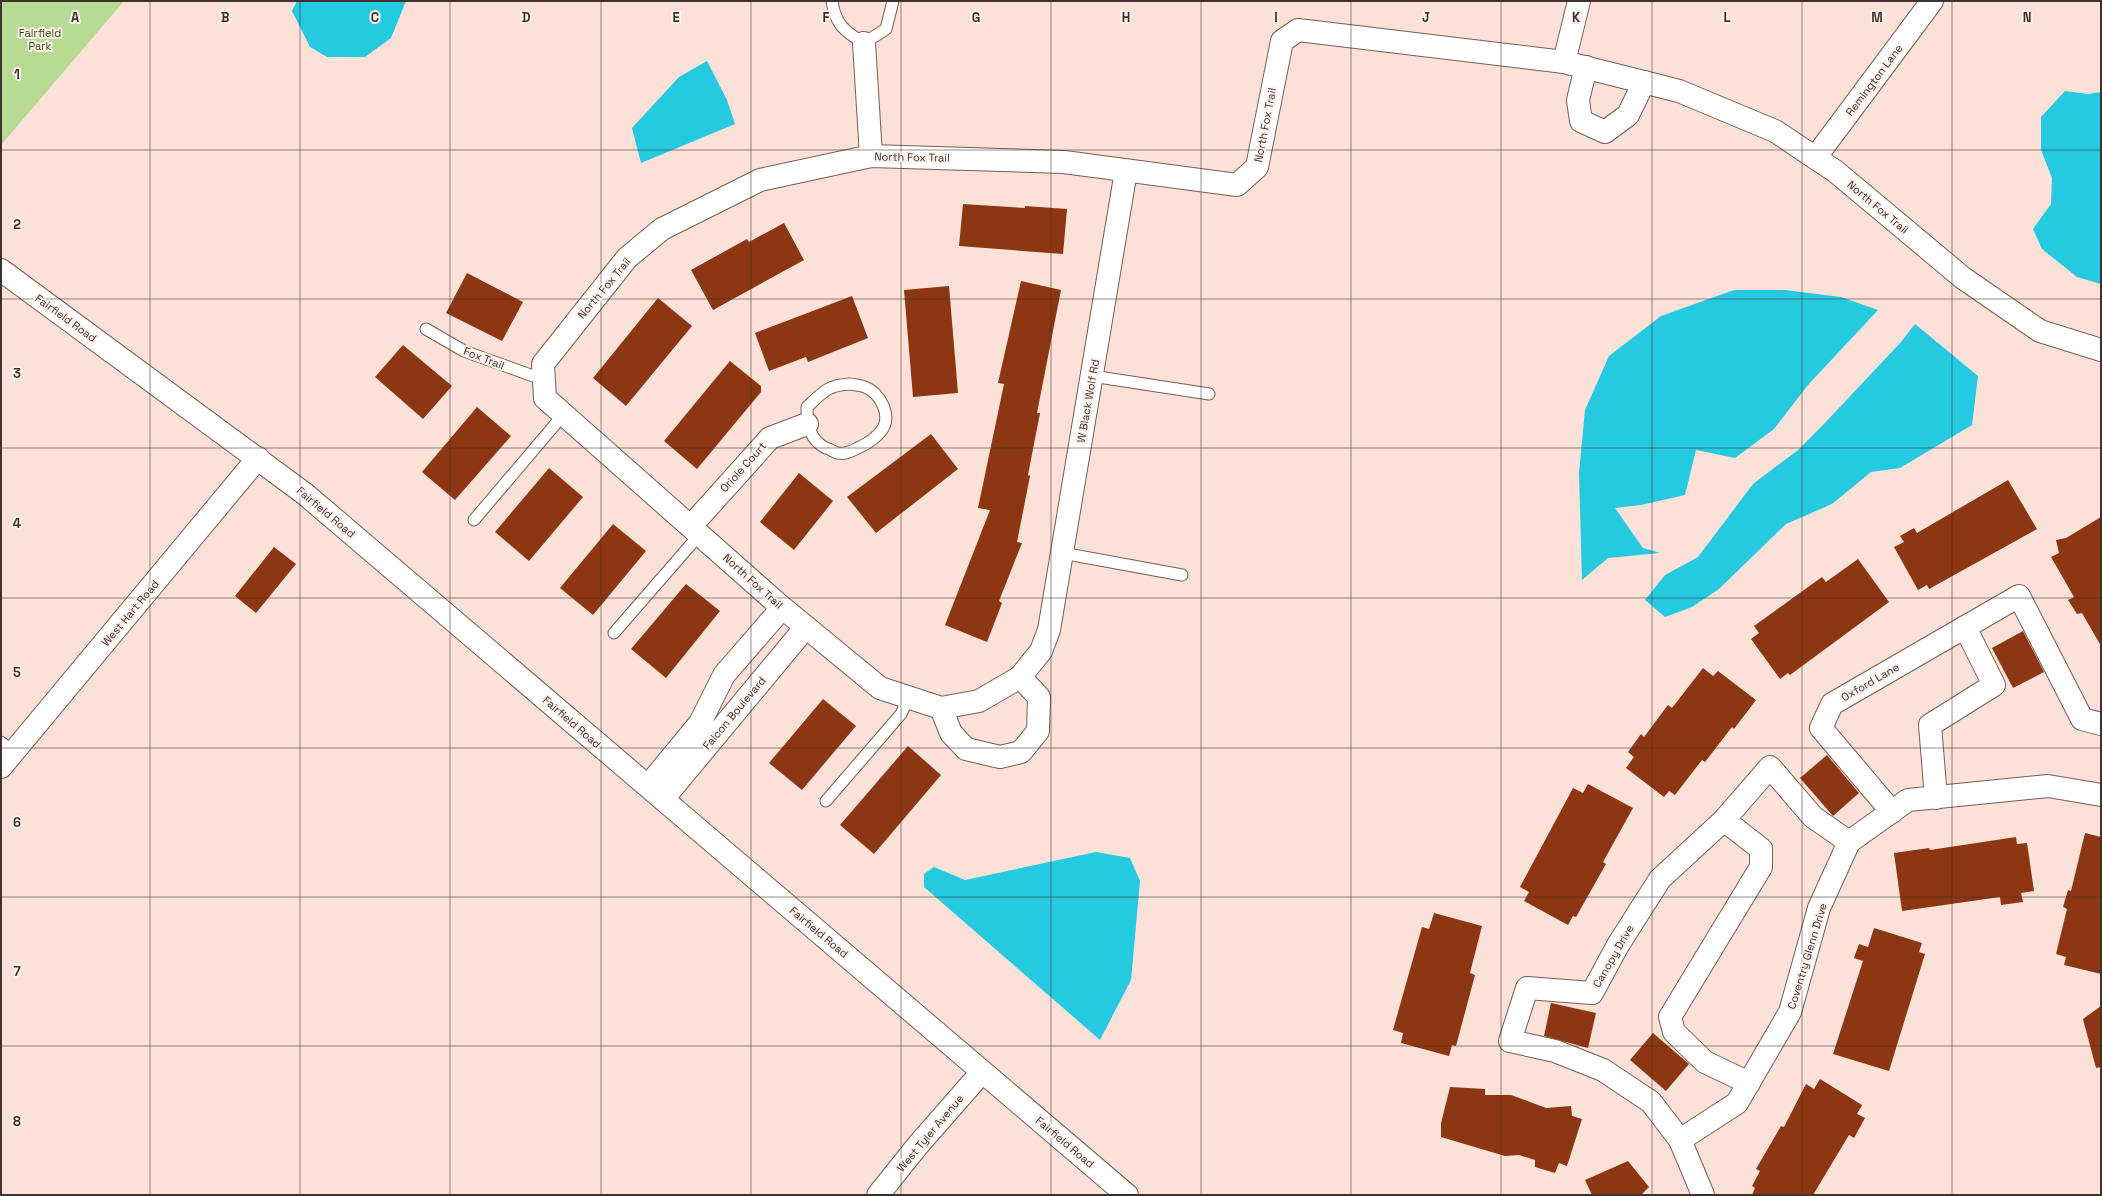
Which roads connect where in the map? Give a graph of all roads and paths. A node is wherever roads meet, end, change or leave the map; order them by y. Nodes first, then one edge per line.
1 (832, 1) edge
2 (893, 1) edge
3 (1579, 1) edge
4 (1932, 1) edge
5 (864, 43) junction
6 (1564, 62) junction
7 (1586, 67) junction
8 (1644, 82) junction
9 (871, 156) junction
10 (1815, 158) junction
11 (1126, 171) junction
12 (1, 270) edge
13 (426, 329) dead end
14 (2101, 350) edge
15 (1092, 376) junction
16 (544, 380) junction
17 (1209, 394) dead end
18 (564, 414) junction
19 (807, 424) junction
20 (258, 458) junction
21 (474, 520) dead end
22 (696, 530) junction
23 (1062, 554) junction
24 (1182, 575) dead end
25 (782, 608) junction
26 (1965, 627) junction
27 (811, 631) junction
28 (614, 633) dead end
29 (1020, 677) junction
30 (909, 697) junction
31 (941, 708) junction
32 (2101, 724) edge
33 (5, 754) edge
34 (655, 793) junction
35 (2101, 795) edge
36 (1936, 798) junction
37 (826, 801) dead end
38 (1892, 812) junction
39 (1724, 820) junction
40 (1849, 842) junction
41 (982, 1072) junction
42 (1749, 1084) junction
43 (1680, 1140) junction
44 (878, 1195) edge
45 (1127, 1195) edge
46 (1703, 1195) edge

1 - 5 lane
2 - 5 lane
3 - 6 street
4 - 10 street, Remington Lane
5 - 9 street
6 - 7 street, North Fox Trail
6 - 11 street, North Fox Trail
7 - 8 street, North Fox Trail
7 - 8 street
8 - 10 street, North Fox Trail
9 - 11 street, North Fox Trail
9 - 16 street, North Fox Trail
10 - 14 street, North Fox Trail
11 - 15 street, W Black Wolf Rd
12 - 20 street, Fairfield Road
13 - 16 lane, Fox Trail
15 - 17 lane
15 - 23 street, W Black Wolf Rd
16 - 18 street, North Fox Trail
18 - 21 lane
18 - 22 street, North Fox Trail
19 - 19 lane
19 - 22 street, Oriole Court
20 - 33 street, West Hart Road
20 - 34 street, Fairfield Road
22 - 25 street, North Fox Trail
22 - 28 lane
23 - 24 lane
23 - 29 street, W Black Wolf Rd
25 - 27 street, North Fox Trail
25 - 34 street, Falcon Boulevard
26 - 32 street, Oxford Lane
26 - 36 street
26 - 38 street, Oxford Lane
27 - 30 street, North Fox Trail
27 - 34 street, Falcon Boulevard
29 - 31 street
29 - 31 street
30 - 31 street, North Fox Trail
30 - 37 lane
34 - 41 street, Fairfield Road
35 - 36 street
36 - 38 street
38 - 40 street
39 - 40 street, Canopy Drive
39 - 42 street
39 - 43 street, Canopy Drive
40 - 42 street, Coventry Glenn Drive
41 - 44 street, West Tyler Avenue
41 - 45 street, Fairfield Road
42 - 43 street, Coventry Glenn Drive
43 - 46 street

